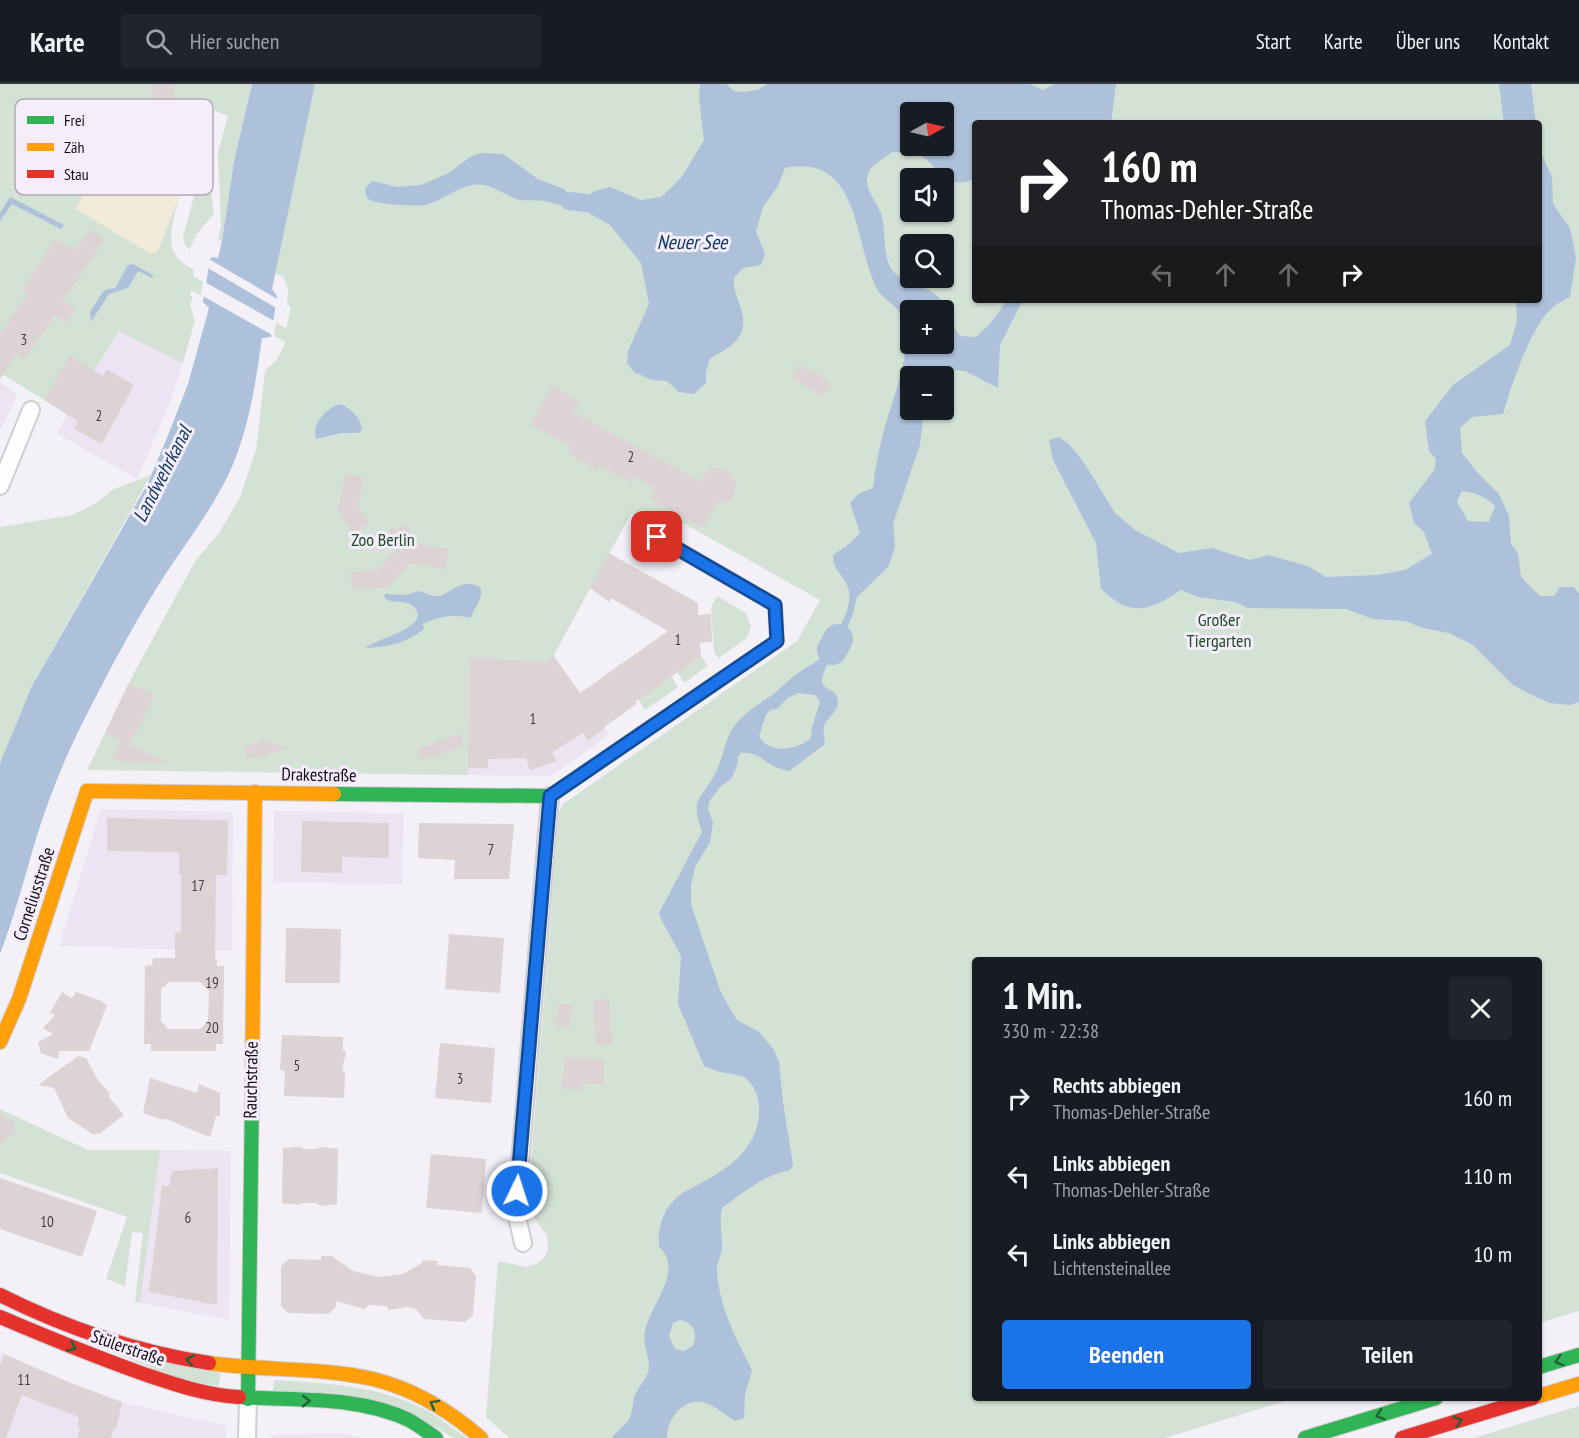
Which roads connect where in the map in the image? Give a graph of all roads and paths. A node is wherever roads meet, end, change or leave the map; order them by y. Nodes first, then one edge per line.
1 (31, 410) dead end
2 (0, 486) edge
3 (640, 527) dead end
4 (87, 791) joint
5 (255, 792) junction
6 (550, 796) junction
7 (0, 1042) edge
8 (522, 1243) dead end
9 (0, 1295) edge
10 (0, 1317) edge
11 (1579, 1355) edge
12 (1542, 1366) edge
13 (248, 1368) junction
14 (1579, 1384) edge
15 (1542, 1395) edge
16 (248, 1399) junction
17 (1426, 1401) edge
18 (1523, 1401) edge
19 (247, 1438) edge
20 (436, 1438) edge
21 (481, 1438) edge
22 (1305, 1438) edge
23 (1402, 1438) edge

1 - 2 street
3 - 6 street
4 - 5 street, Drakestraße
4 - 7 street, Corneliusstraße
5 - 6 street, Drakestraße
5 - 13 street, Rauchstraße
6 - 8 street
13 -> 9 street, Stülerstraße
10 -> 16 street, Stülerstraße
11 -> 12 street
13 - 16 street
21 -> 13 street, Stülerstraße
14 - 15 street
16 - 19 street
16 -> 20 street, Stülerstraße
17 -> 22 street
23 -> 18 street

